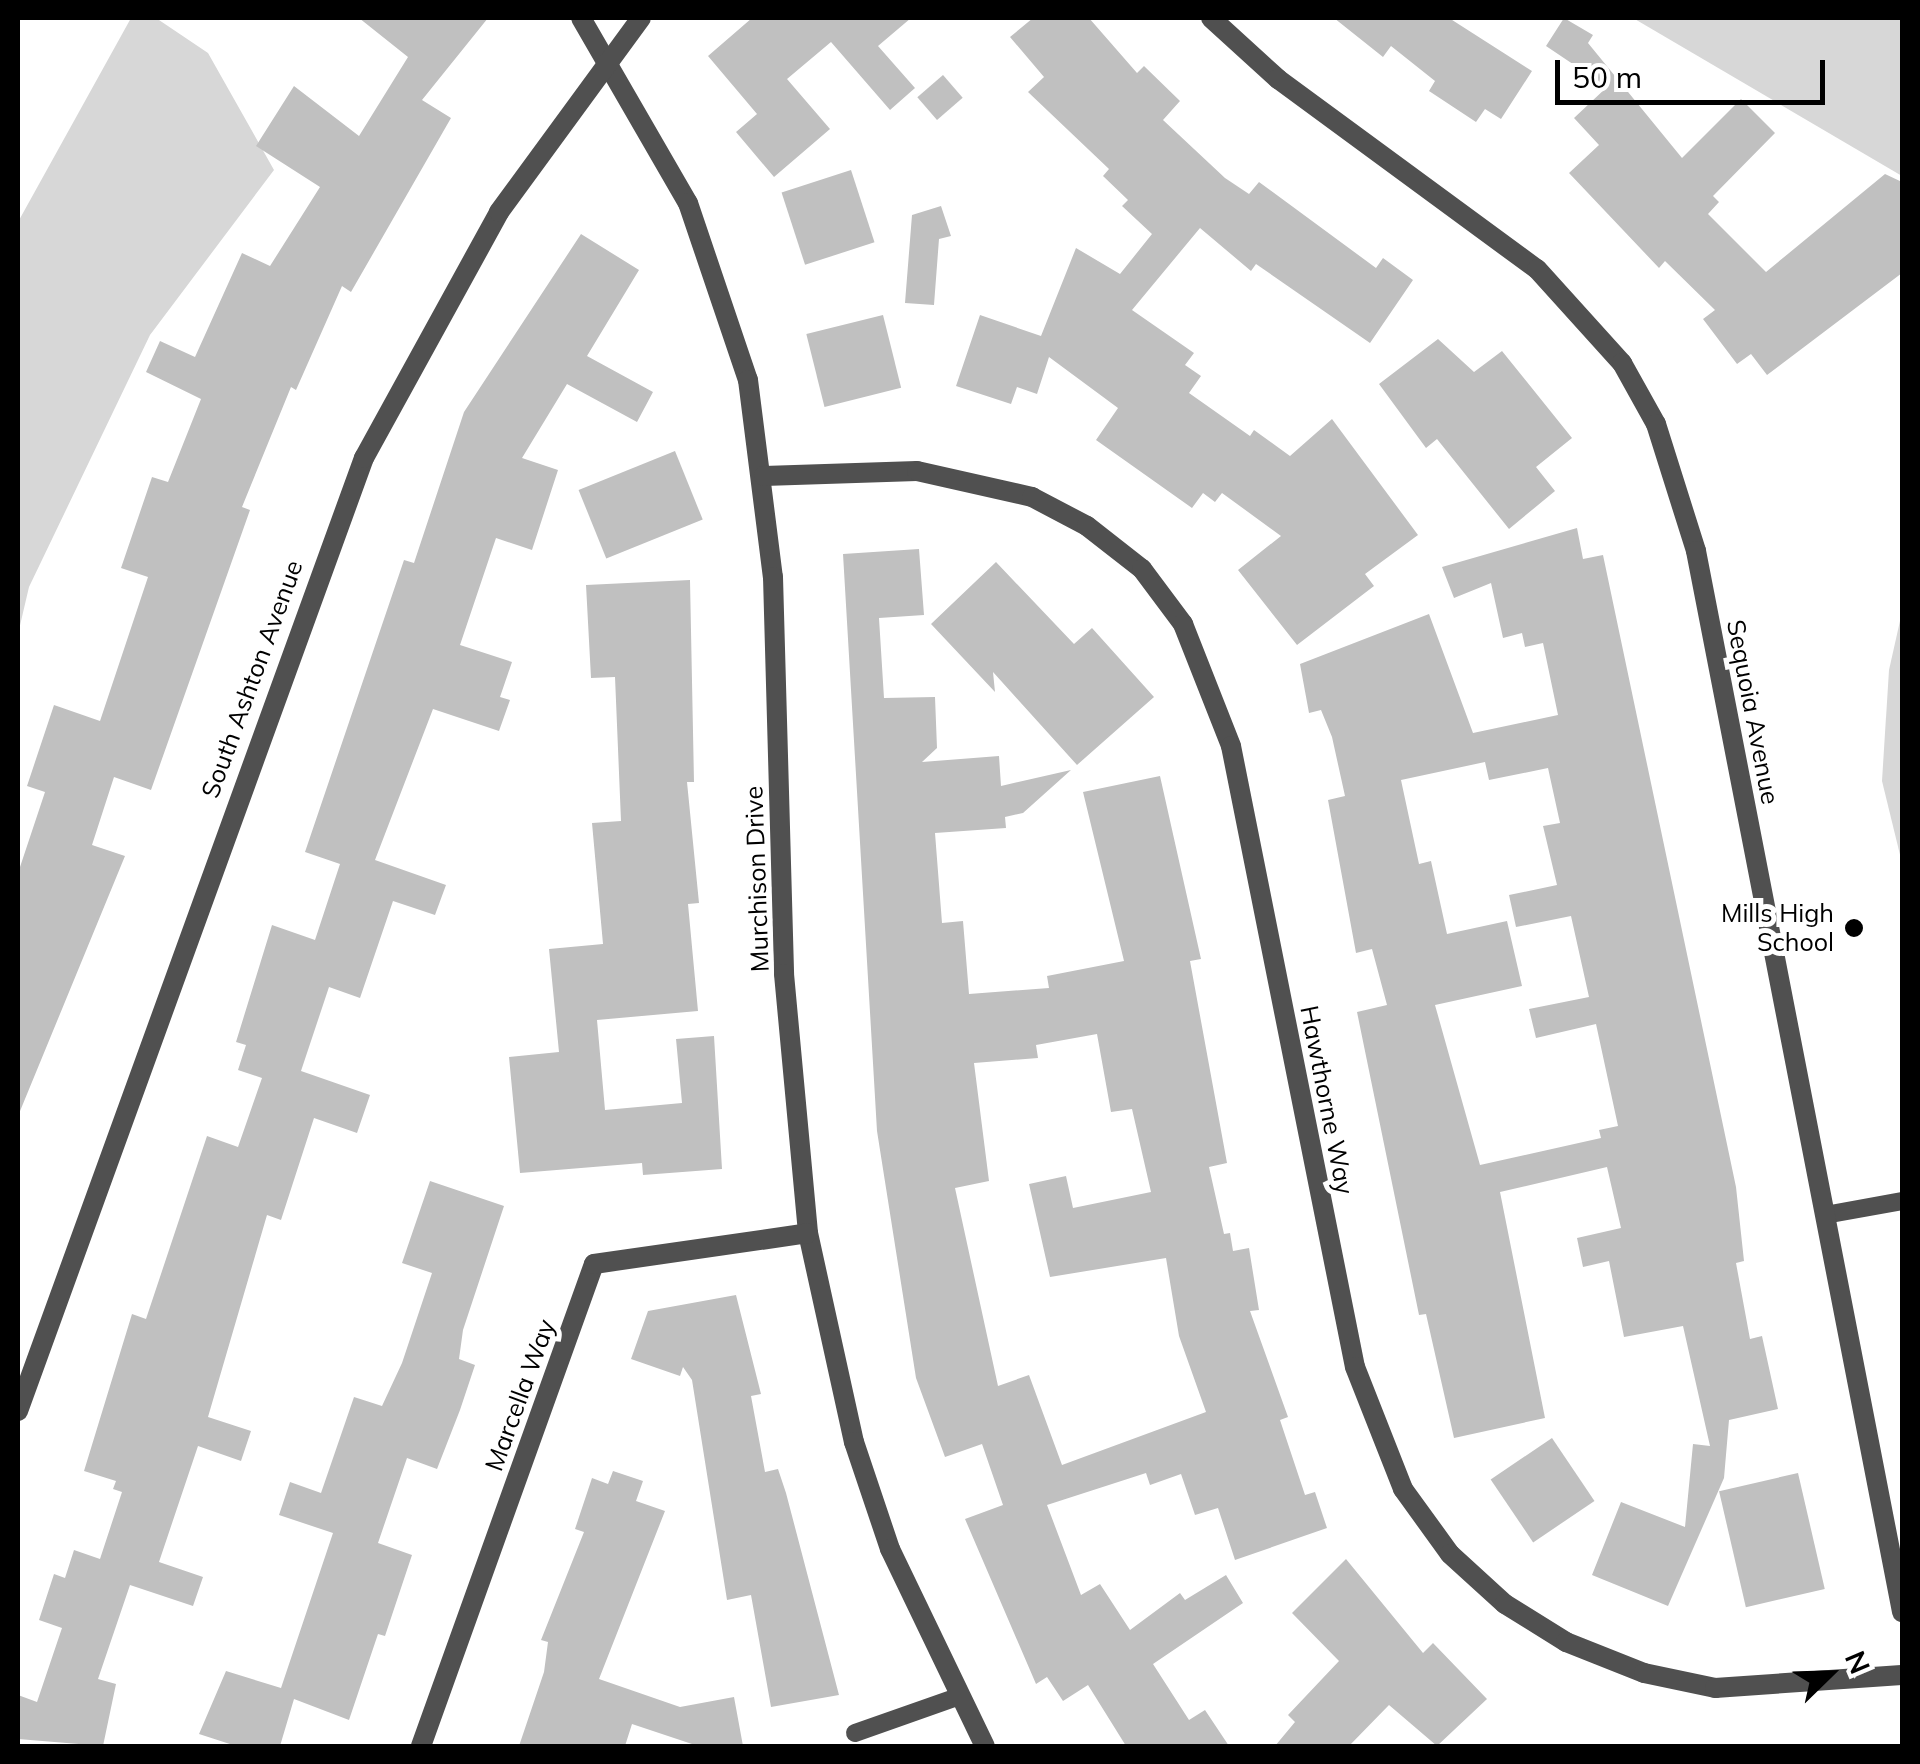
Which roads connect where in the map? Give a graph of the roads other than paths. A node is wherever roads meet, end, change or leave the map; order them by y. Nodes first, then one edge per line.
1 (580, 18) edge
2 (640, 18) edge
3 (1211, 18) edge
4 (607, 58) junction
5 (764, 476) junction
6 (1902, 1201) edge
7 (1825, 1215) junction
8 (808, 1234) junction
9 (18, 1410) edge
10 (1902, 1612) edge
11 (1902, 1675) edge
12 (957, 1697) junction
13 (855, 1733) dead end
14 (421, 1746) edge
15 (985, 1746) edge

1 - 4 street, Murchison Drive
2 - 4 street, South Ashton Avenue
3 - 7 street, Sequoia Avenue
4 - 5 street, Murchison Drive
4 - 9 street, South Ashton Avenue
5 - 8 street, Murchison Drive
5 - 11 street, Hawthorne Way
6 - 7 lane
7 - 10 street, Sequoia Avenue
8 - 12 street, Murchison Drive
8 - 14 street, Marcella Way
12 - 13 lane
12 - 15 street, Murchison Drive

